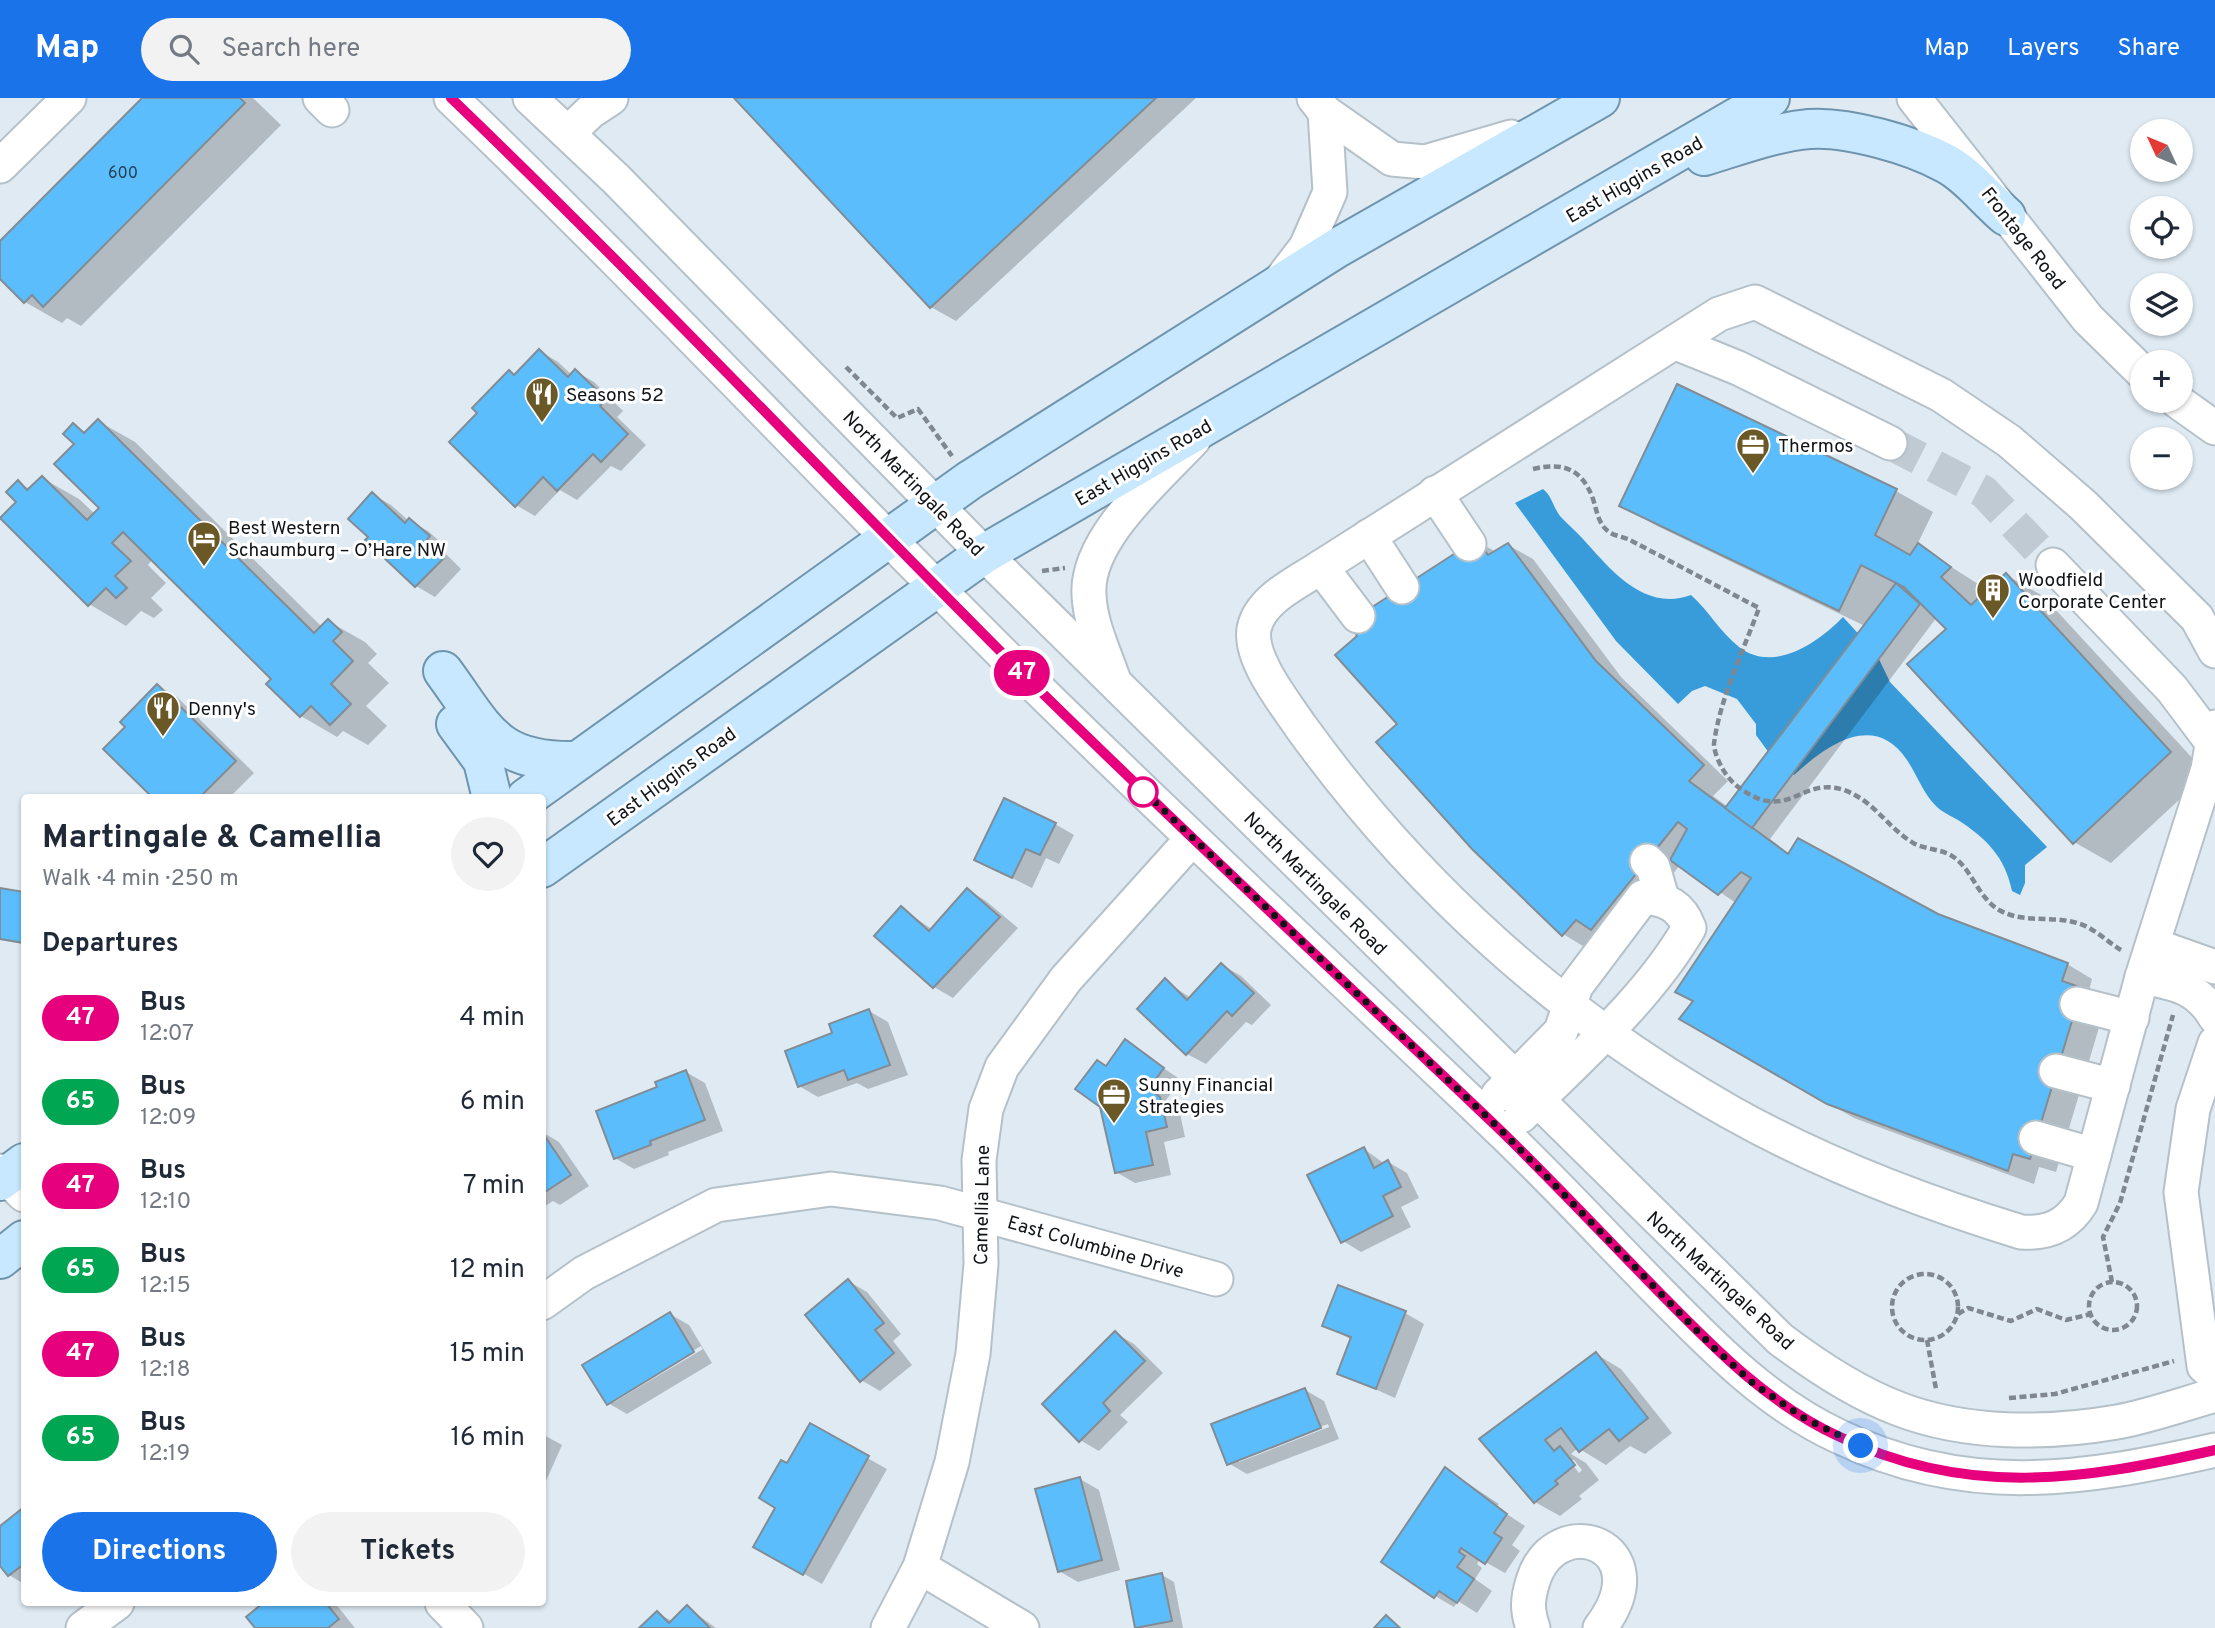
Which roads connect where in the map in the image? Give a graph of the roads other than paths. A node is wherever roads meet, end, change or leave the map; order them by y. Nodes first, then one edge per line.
1 (69, 98) edge
2 (451, 98) edge
3 (530, 98) edge
4 (611, 98) edge
5 (1599, 98) edge
6 (1770, 98) edge
7 (1914, 98) edge
8 (1319, 105) edge
9 (1553, 123) junction
10 (568, 133) junction
11 (0, 166) edge
12 (1636, 178) junction
13 (2006, 216) junction
14 (1274, 288) junction
15 (1676, 343) junction
16 (2130, 360) edge
17 (2193, 412) edge
18 (1209, 423) junction
19 (2215, 428) edge
20 (1890, 443) tunnel mouth
21 (1435, 493) junction
22 (934, 504) junction
23 (1369, 536) junction
24 (888, 538) junction
25 (1469, 544) dead end
26 (984, 554) junction
27 (2053, 565) tunnel mouth
28 (1321, 567) junction
29 (935, 586) junction
30 (1402, 587) dead end
31 (1357, 616) dead end
32 (2215, 651) edge
33 (1115, 683) junction
34 (2213, 734) edge
35 (577, 761) junction
36 (491, 794) edge
37 (532, 794) edge
38 (1192, 839) junction
39 (1647, 861) dead end
40 (546, 865) edge
41 (1662, 898) junction
42 (2148, 961) junction
43 (2215, 967) edge
44 (2077, 1004) dead end
45 (1570, 1006) junction
46 (2215, 1017) edge
47 (2132, 1018) junction
48 (1606, 1031) junction
49 (2215, 1043) edge
50 (2056, 1071) dead end
51 (2113, 1086) junction
52 (1525, 1090) junction
53 (1492, 1122) junction
54 (2036, 1138) dead end
55 (2094, 1155) junction
56 (979, 1213) junction
57 (21, 1242) edge
58 (0, 1259) edge
59 (1216, 1279) dead end
60 (546, 1300) edge
61 (2215, 1376) edge
62 (2215, 1395) edge
63 (2215, 1450) edge
64 (920, 1567) junction
65 (113, 1606) edge
66 (445, 1606) edge
67 (83, 1628) edge
68 (466, 1628) edge
69 (888, 1628) edge
70 (1022, 1628) edge
71 (1533, 1628) edge
72 (1600, 1628) edge

1 - 11 street
2 - 24 street
3 - 10 street, North Martingale Road
4 - 10 street
5 - 9 main road
6 - 12 main road, East Higgins Road
7 - 13 street, Frontage Road
8 - 9 street
8 - 14 street
9 - 14 main road
10 - 22 street, North Martingale Road
12 - 13 main road
12 - 18 main road, East Higgins Road
13 - 16 street, Frontage Road
14 - 22 main road
15 - 20 street
15 - 21 street
15 - 32 street
17 - 19 street
18 - 26 main road, East Higgins Road
18 - 33 street
21 - 23 street
21 - 25 street
22 - 24 main road
22 - 26 street, North Martingale Road
23 - 28 street
23 - 30 street
24 - 29 street
24 - 35 main road
26 - 29 main road, East Higgins Road
26 - 33 street, North Martingale Road
27 - 34 street
28 - 31 street
28 - 45 street
29 - 38 street
29 - 40 main road, East Higgins Road
33 - 52 street, North Martingale Road
34 - 42 street
35 - 36 main road
35 - 37 main road
38 - 53 street
38 - 56 street, Camellia Lane
39 - 41 street
41 - 45 street
41 - 48 street
42 - 43 street
42 - 46 street
42 - 47 street
44 - 47 street
45 - 48 street
45 - 52 street
47 - 51 street
48 - 52 street
48 - 55 street
49 - 61 street
50 - 51 street
51 - 55 street
52 - 53 street
52 - 62 street, North Martingale Road
53 - 63 street
54 - 55 street
56 - 59 street, East Columbine Drive
56 - 60 street, East Columbine Drive
56 - 64 street, Camellia Lane
57 - 58 main road
64 - 69 street, Camellia Lane
64 - 70 street
65 - 67 street
66 - 68 street
71 - 72 street

